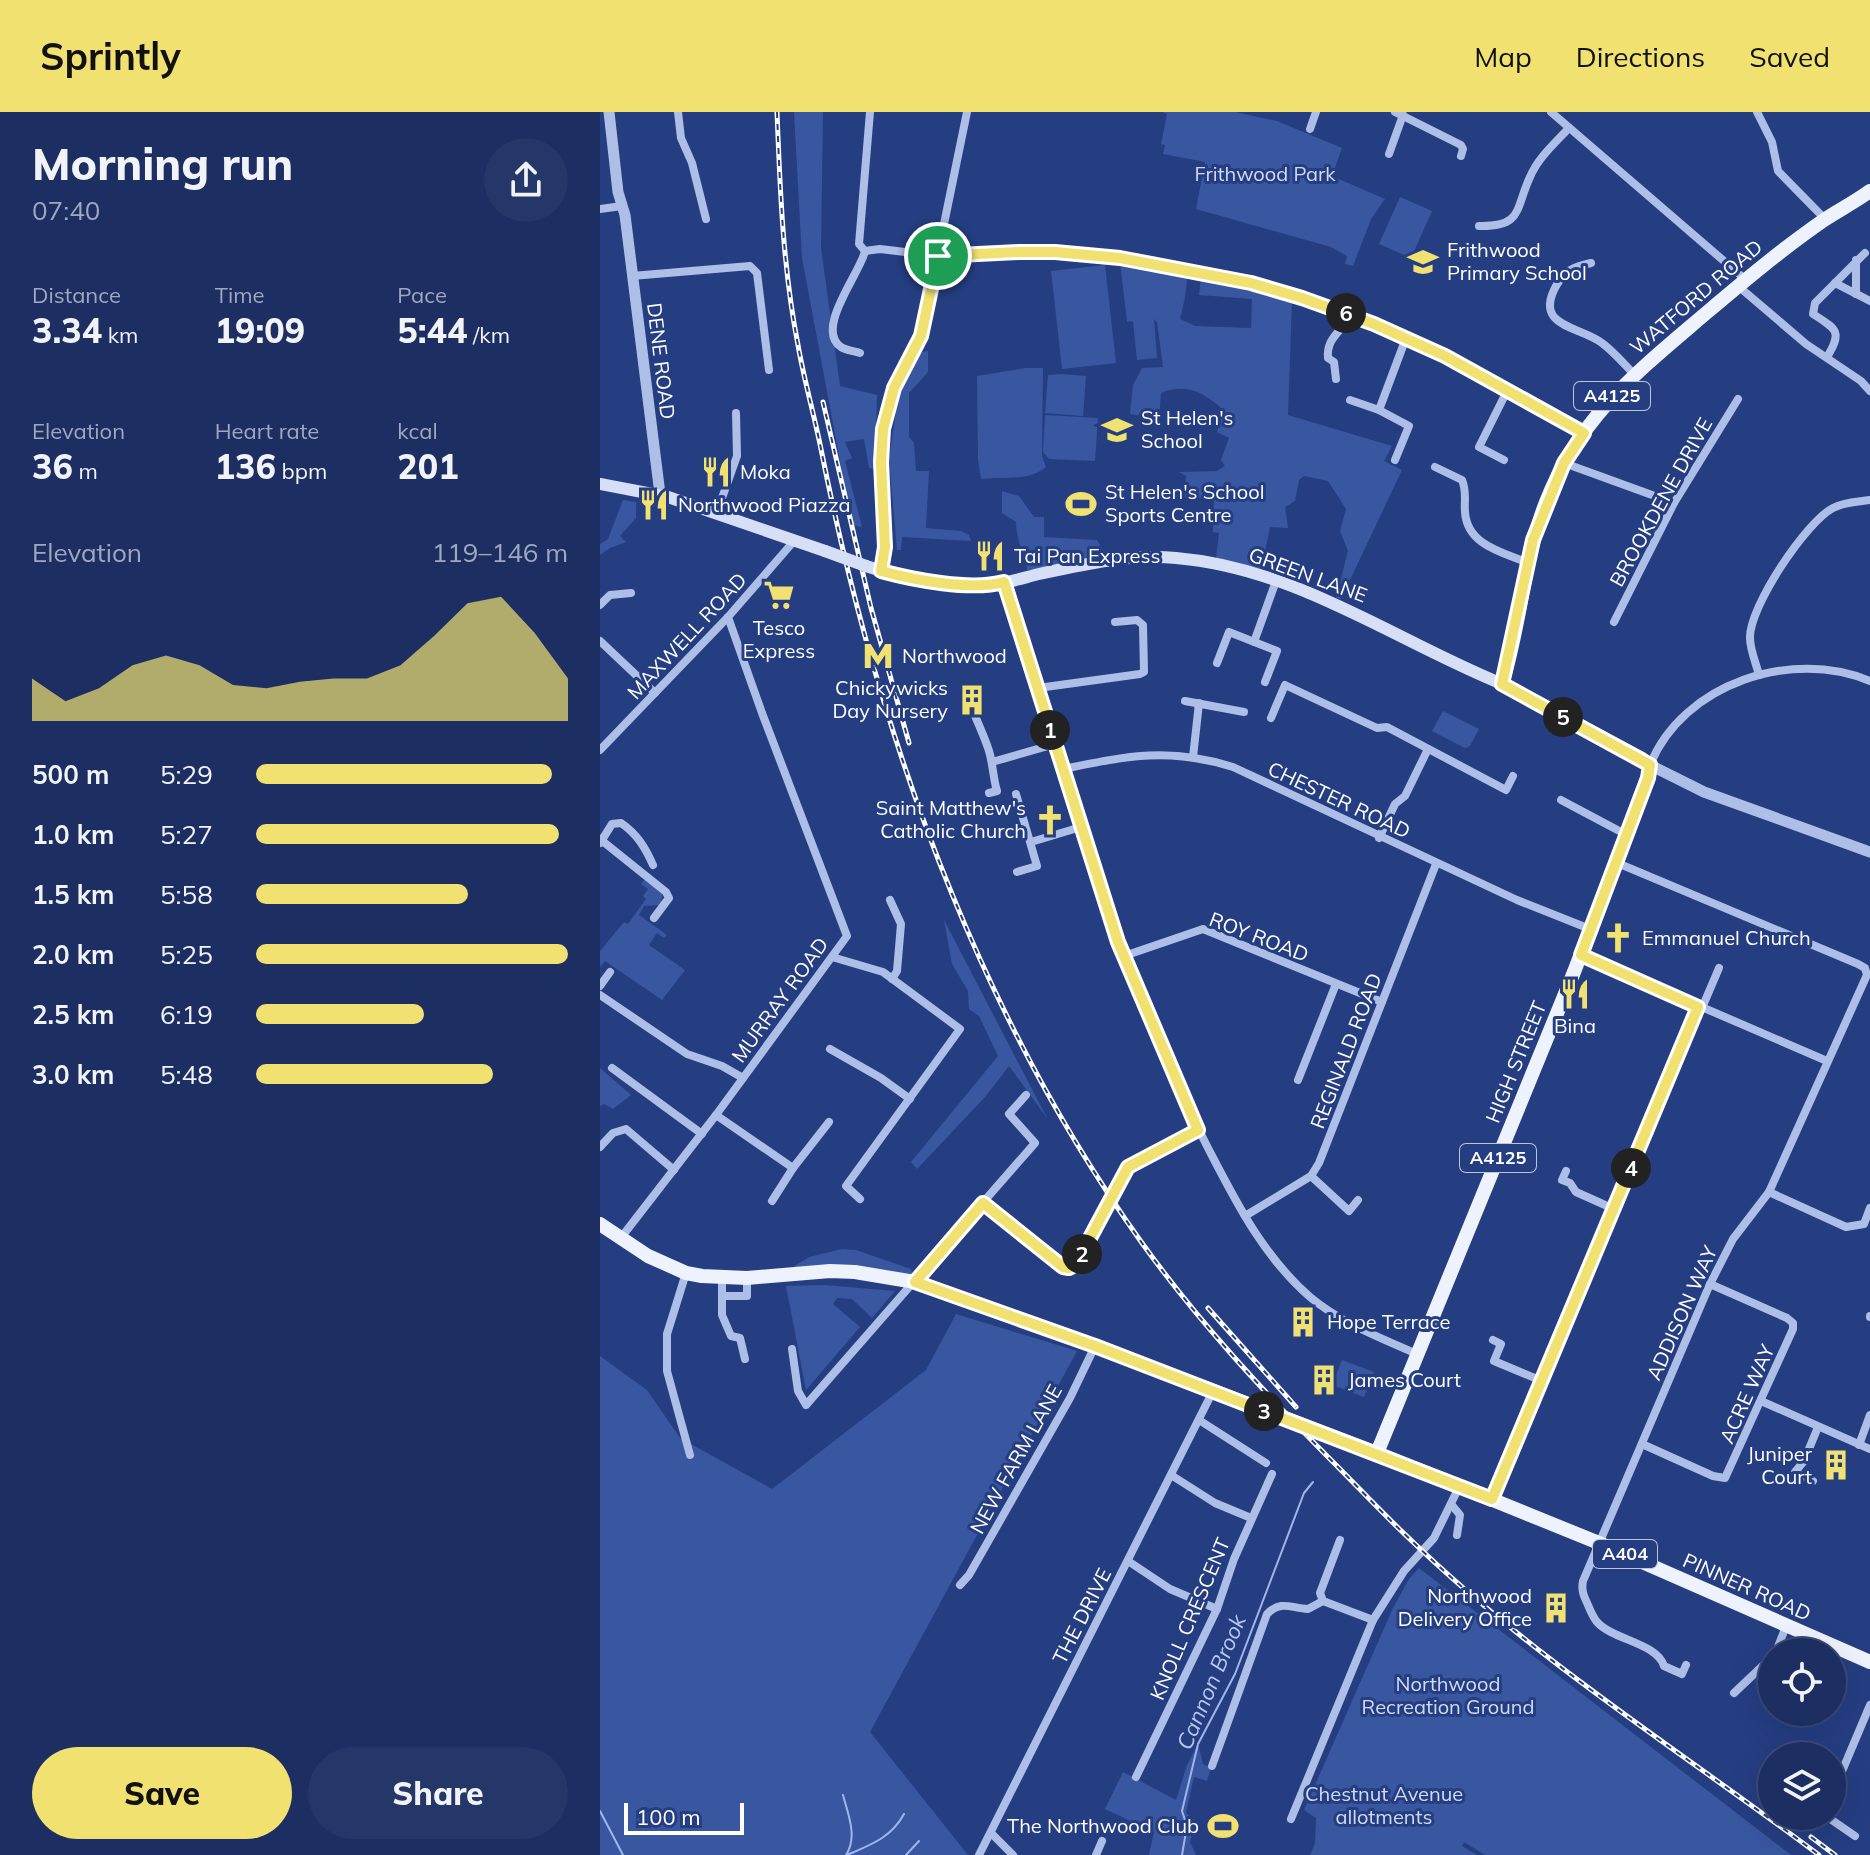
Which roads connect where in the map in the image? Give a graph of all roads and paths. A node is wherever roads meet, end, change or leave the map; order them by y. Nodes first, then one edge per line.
1 (609, 112) edge
2 (678, 112) edge
3 (870, 112) edge
4 (967, 112) edge
5 (1316, 112) edge
6 (1757, 112) edge
7 (1555, 113) edge
8 (1399, 114) edge
9 (1569, 128) junction
10 (1310, 129) dead end
11 (1389, 154) dead end
12 (1461, 156) dead end
13 (1870, 191) edge
14 (622, 206) junction
15 (600, 209) edge
16 (706, 219) dead end
17 (1825, 219) junction
18 (1479, 226) dead end
19 (865, 251) junction
20 (1865, 253) dead end
21 (938, 256) junction
22 (1856, 260) junction
23 (1591, 263) dead end
24 (632, 276) junction
25 (1742, 283) junction
26 (1835, 283) junction
27 (1856, 294) junction
28 (1870, 301) edge
29 (1349, 315) junction
30 (1406, 338) junction
31 (860, 353) dead end
32 (1827, 357) junction
33 (769, 370) dead end
34 (1634, 374) junction
35 (1336, 379) dead end
36 (1507, 391) junction
37 (1870, 391) edge
38 (1738, 399) dead end
39 (1350, 400) dead end
40 (1379, 410) junction
41 (736, 413) dead end
42 (1584, 433) junction
43 (1395, 460) dead end
44 (1504, 460) dead end
45 (1564, 463) junction
46 (1435, 467) dead end
47 (600, 484) edge
48 (660, 494) junction
49 (1870, 500) edge
50 (1674, 503) junction
51 (717, 512) junction
52 (794, 541) junction
53 (1528, 563) junction
54 (881, 571) junction
55 (1276, 581) junction
56 (1004, 582) junction
57 (631, 593) dead end
58 (600, 605) edge
59 (728, 617) junction
60 (1115, 622) dead end
61 (1614, 622) dead end
62 (600, 641) edge
63 (1254, 642) junction
64 (1217, 663) dead end
65 (1759, 675) junction
66 (1870, 681) edge
67 (1265, 682) dead end
68 (1502, 684) junction
69 (1038, 688) junction
70 (655, 693) junction
71 (1185, 701) dead end
72 (1199, 703) junction
73 (1244, 712) dead end
74 (974, 713) dead end
75 (1271, 718) dead end
76 (1055, 744) junction
77 (1428, 749) junction
78 (600, 750) edge
79 (1193, 757) junction
80 (992, 762) junction
81 (1650, 765) junction
82 (1063, 769) junction
83 (1513, 776) dead end
84 (989, 793) dead end
85 (1016, 794) dead end
86 (1561, 800) dead end
87 (1081, 827) junction
88 (1625, 834) junction
89 (1379, 838) junction
90 (601, 841) edge
91 (1031, 842) junction
92 (1870, 852) edge
93 (1615, 862) junction
94 (1436, 864) junction
95 (653, 865) dead end
96 (1017, 872) dead end
97 (890, 900) dead end
98 (654, 918) dead end
99 (1590, 929) junction
100 (1581, 955) junction
101 (1124, 956) junction
102 (832, 957) junction
103 (1719, 968) dead end
104 (610, 972) dead end
105 (892, 979) junction
106 (1336, 984) junction
107 (600, 986) edge
108 (600, 995) edge
109 (1382, 1002) junction
110 (1700, 1007) junction
111 (830, 1049) dead end
112 (1827, 1061) junction
113 (612, 1068) dead end
114 (743, 1078) junction
115 (1298, 1080) dead end
116 (1026, 1095) dead end
117 (910, 1099) junction
118 (716, 1115) junction
119 (829, 1122) dead end
120 (1198, 1130) junction
121 (702, 1134) junction
122 (600, 1147) edge
123 (793, 1168) junction
124 (674, 1170) junction
125 (1566, 1171) dead end
126 (1311, 1176) junction
127 (1769, 1192) junction
128 (860, 1199) dead end
129 (1358, 1200) dead end
130 (772, 1201) dead end
131 (983, 1203) junction
132 (1870, 1208) edge
133 (1614, 1209) junction
134 (1245, 1216) junction
135 (600, 1224) edge
136 (620, 1239) junction
137 (686, 1273) junction
138 (722, 1278) junction
139 (747, 1278) junction
140 (915, 1282) junction
141 (1710, 1284) junction
142 (722, 1296) junction
143 (1493, 1340) dead end
144 (1095, 1346) junction
145 (792, 1349) dead end
146 (1417, 1354) junction
147 (745, 1359) dead end
148 (1542, 1381) junction
149 (1213, 1391) junction
150 (1761, 1401) junction
151 (1870, 1415) edge
152 (1199, 1420) junction
153 (1818, 1427) junction
154 (1642, 1444) junction
155 (1859, 1445) junction
156 (1870, 1449) edge
157 (1377, 1453) junction
158 (690, 1455) dead end
159 (1266, 1463) dead end
160 (1272, 1474) dead end
161 (1171, 1475) junction
162 (1813, 1481) dead end
163 (1459, 1487) junction
164 (1492, 1499) junction
165 (1451, 1504) junction
166 (1251, 1518) junction
167 (1457, 1535) dead end
168 (1340, 1540) dead end
169 (1599, 1543) junction
170 (1128, 1561) junction
171 (960, 1585) dead end
172 (1323, 1601) junction
173 (1217, 1609) junction
174 (1373, 1620) junction
175 (1786, 1626) junction
176 (1781, 1638) edge
177 (1870, 1662) edge
178 (1686, 1665) dead end
179 (1758, 1670) edge
180 (1734, 1693) dead end
181 (1870, 1705) edge
182 (1846, 1762) edge
183 (1212, 1766) dead end
184 (1136, 1777) dead end
185 (1291, 1819) dead end
186 (1846, 1830) edge
187 (991, 1833) junction
188 (1855, 1836) dead end
189 (1102, 1841) dead end
190 (979, 1855) edge
191 (1013, 1855) edge
192 (1096, 1855) edge

1 - 14 street, DENE ROAD
2 - 16 street
3 - 19 street
4 - 21 street
5 - 10 street
6 - 17 street
7 - 9 street
8 - 11 street
8 - 12 street
9 - 18 street
9 - 25 street
13 - 17 main road, WATFORD ROAD / A4125
14 - 15 street
14 - 24 street, DENE ROAD
17 - 25 main road, WATFORD ROAD / A4125
19 - 21 street
19 - 31 street
20 - 22 street
21 - 29 street
21 - 54 street
22 - 26 street
22 - 27 street
23 - 34 street
24 - 33 street
24 - 48 street, DENE ROAD
25 - 32 street
25 - 34 main road, WATFORD ROAD / A4125
26 - 27 street
26 - 32 street
27 - 28 street
29 - 30 street
29 - 35 street
30 - 36 street
30 - 40 street
32 - 37 street
34 - 42 main road, WATFORD ROAD / A4125
36 - 42 street
36 - 44 street
38 - 50 street, BROOKDENE DRIVE
39 - 40 street
40 - 43 street
41 - 51 street
42 - 45 main road, WATFORD ROAD / A4125
45 - 50 street
45 - 53 main road, WATFORD ROAD / A4125
46 - 53 street
47 - 48 main road, GREEN LANE
48 - 51 main road, GREEN LANE
49 - 65 street
50 - 61 street, BROOKDENE DRIVE
51 - 52 main road, GREEN LANE
52 - 54 main road, GREEN LANE, bridge
52 - 59 street, MAXWELL ROAD
53 - 68 main road, WATFORD ROAD / A4125
54 - 56 main road, GREEN LANE
55 - 56 main road, GREEN LANE
55 - 63 street
55 - 68 main road, GREEN LANE
56 - 69 street
57 - 58 street
59 - 70 street, MAXWELL ROAD
59 - 102 street, MURRAY ROAD
60 - 69 street
62 - 70 street
63 - 64 street
63 - 67 street
65 - 66 street
65 - 81 street
68 - 81 main road, GREEN LANE
69 - 76 street
70 - 78 street, MAXWELL ROAD
71 - 72 street
72 - 73 street
72 - 79 street
74 - 80 street
75 - 77 street
76 - 80 street
76 - 82 street
77 - 83 street
77 - 89 street
79 - 82 street, CHESTER ROAD
79 - 89 street, CHESTER ROAD
80 - 84 street
81 - 88 main road, A4125
81 - 92 street
82 - 87 street
85 - 91 street
86 - 88 street
87 - 91 street
87 - 101 street
88 - 93 main road, A4125
89 - 94 street, CHESTER ROAD
90 - 95 street
90 - 98 street
91 - 96 street
93 - 99 main road, HIGH STREET / A4125
93 - 112 street, ADDISON WAY
94 - 99 street, CHESTER ROAD
94 - 109 street, REGINALD ROAD
97 - 105 street
99 - 100 main road, HIGH STREET / A4125
100 - 110 street
100 - 146 main road, HIGH STREET / A4125
101 - 106 street, ROY ROAD
101 - 120 street
102 - 105 street
102 - 114 street, MURRAY ROAD
103 - 110 street
104 - 107 street
105 - 117 street
106 - 109 street, ROY ROAD
106 - 115 street
108 - 114 street
109 - 126 street, REGINALD ROAD
110 - 112 street
110 - 133 street
111 - 117 street
112 - 127 street, ADDISON WAY
113 - 121 street
114 - 118 street, MURRAY ROAD
116 - 131 street
117 - 128 street
118 - 121 street, MURRAY ROAD
118 - 123 street
119 - 123 street
120 - 131 street, bridge
120 - 134 street
121 - 124 street, MURRAY ROAD
122 - 124 street
123 - 130 street
124 - 136 street, MURRAY ROAD
125 - 133 street
126 - 129 street
126 - 134 street
127 - 132 street
127 - 141 street, ADDISON WAY
131 - 140 street
133 - 148 street
134 - 146 street
135 - 136 main road, A404
136 - 137 main road, A404
137 - 138 main road, A404
137 - 158 street
138 - 139 main road, A404
138 - 142 street
139 - 140 main road, A404
139 - 142 street
140 - 144 main road, A404
140 - 145 street
141 - 150 street, ACRE WAY
141 - 154 street, ADDISON WAY
142 - 147 street
143 - 148 street
144 - 149 main road, A404
144 - 171 street, NEW FARM LANE
146 - 157 main road, HIGH STREET / A4125
148 - 164 street
149 - 152 street, THE DRIVE
149 - 157 main road, PINNER ROAD / A404
150 - 153 street
150 - 154 street, ACRE WAY
151 - 155 street
152 - 159 street
152 - 161 street, THE DRIVE
153 - 155 street
153 - 162 street
154 - 169 street, ADDISON WAY
155 - 156 street
157 - 163 main road, PINNER ROAD / A404
160 - 166 street, KNOLL CRESCENT
161 - 166 street
161 - 170 street, THE DRIVE
163 - 164 main road, PINNER ROAD / A404
163 - 165 street
164 - 169 main road, PINNER ROAD / A404
165 - 167 street
165 - 174 street
166 - 173 street, KNOLL CRESCENT
168 - 172 street
169 - 175 main road, PINNER ROAD / A404
169 - 178 street, ADDISON WAY
170 - 173 street
170 - 187 street, THE DRIVE
172 - 174 street
172 - 183 street
173 - 184 street, KNOLL CRESCENT
174 - 185 street
175 - 176 street
175 - 177 main road, PINNER ROAD / A404
179 - 180 street
181 - 182 street
186 - 188 street
187 - 190 street, THE DRIVE
187 - 191 street
189 - 192 street

